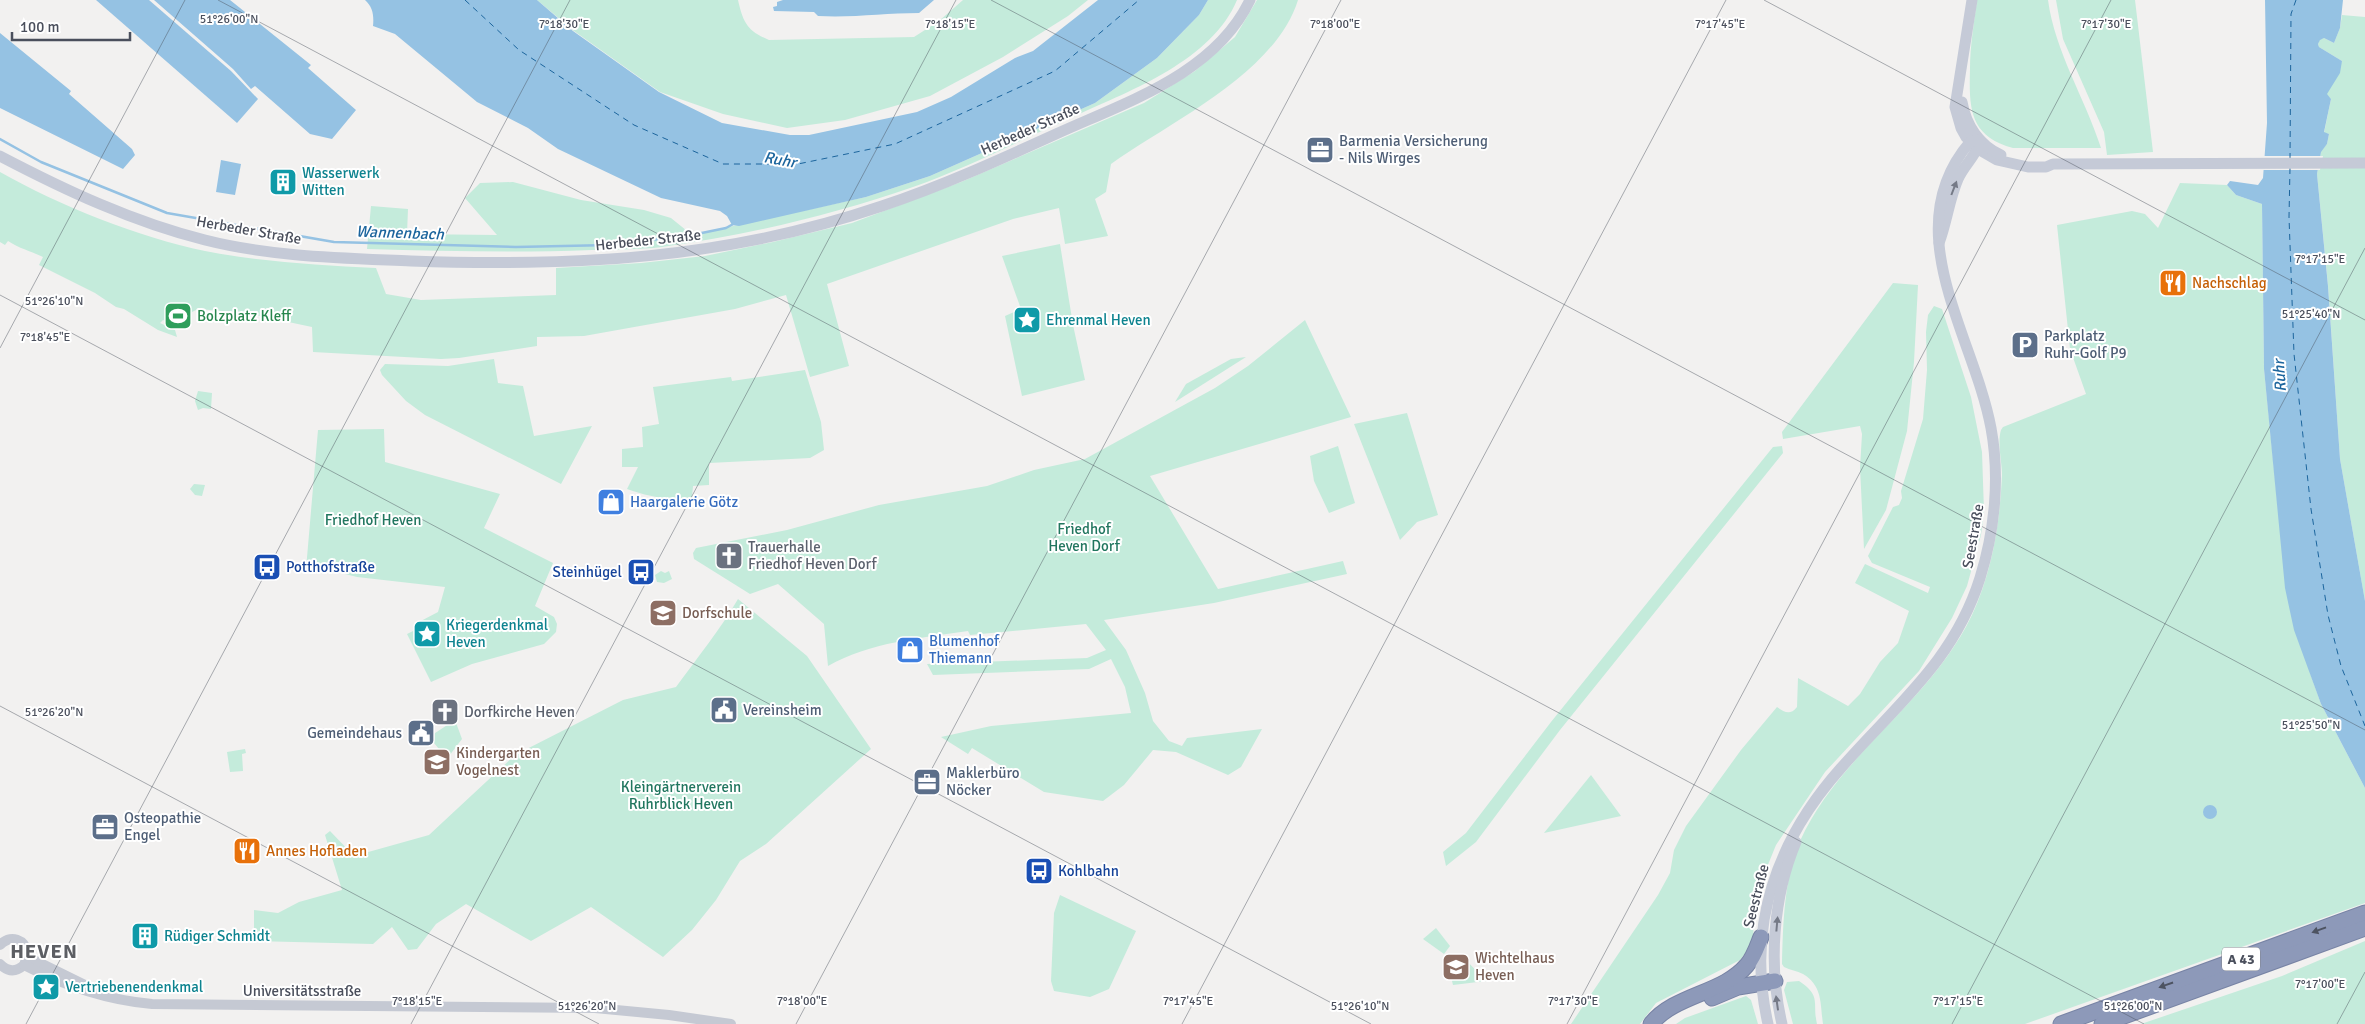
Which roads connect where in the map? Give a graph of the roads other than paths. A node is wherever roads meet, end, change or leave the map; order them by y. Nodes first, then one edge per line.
1 (1250, 0) edge
2 (1972, 0) edge
3 (1976, 144) junction
4 (0, 156) edge
5 (2365, 163) edge
6 (1825, 787) junction
7 (2365, 914) edge
8 (2365, 928) edge
9 (1761, 937) junction
10 (0, 945) edge
11 (26, 961) junction
12 (2, 969) edge
13 (1768, 977) junction
14 (1730, 978) junction
15 (731, 1024) edge
16 (1651, 1024) edge
17 (1662, 1024) edge
18 (1768, 1024) edge
19 (1782, 1024) edge
20 (2061, 1024) edge
21 (2102, 1024) edge

1 - 4 main road, Herbeder Straße
2 - 3 main road
3 - 5 main road
3 - 6 main road, Seestraße
6 - 9 main road, Seestraße
13 -> 6 main road, Seestraße
7 -> 20 highway, A 43
8 - 21 highway, A 43
9 - 13 main road, Seestraße
9 - 14 highway
10 - 11 street
11 - 12 street
11 - 15 street, Universitätsstraße
13 - 14 highway
13 - 17 highway
13 - 18 main road, Seestraße
19 -> 13 main road, Seestraße
14 - 16 highway

